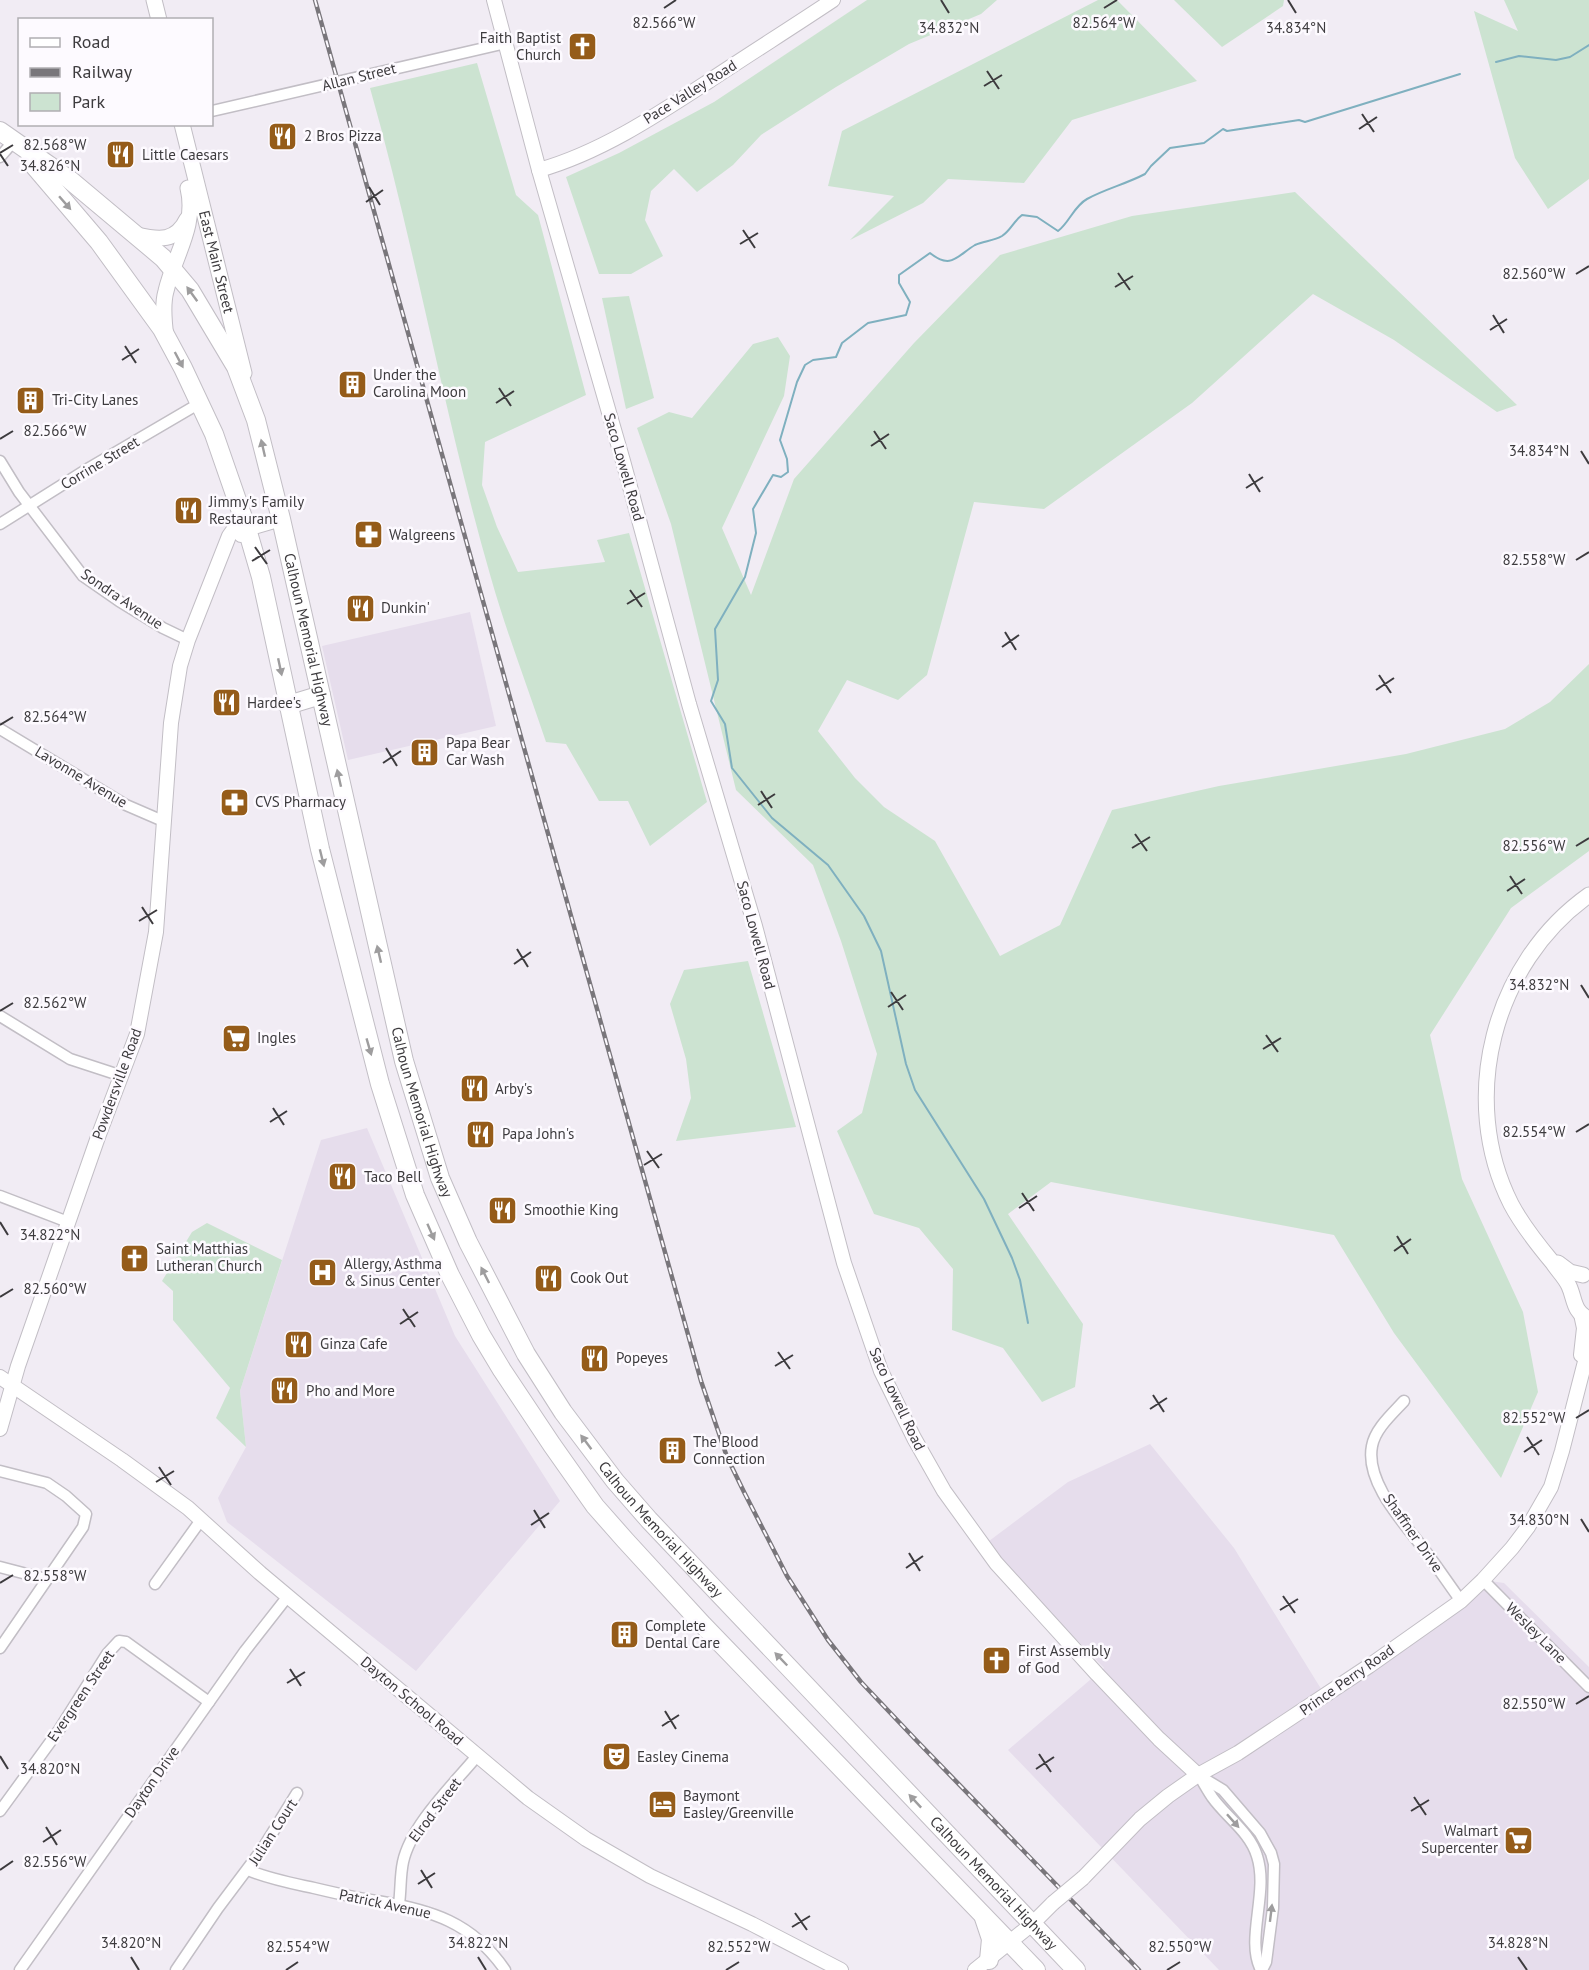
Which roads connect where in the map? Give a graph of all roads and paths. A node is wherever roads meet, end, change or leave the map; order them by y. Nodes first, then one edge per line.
1 (154, 0) edge
2 (494, 0) edge
3 (833, 0) edge
4 (158, 18) edge
5 (506, 43) junction
6 (213, 111) edge
7 (181, 126) edge
8 (182, 126) edge
9 (7, 137) edge
10 (0, 157) edge
11 (539, 170) junction
12 (191, 211) junction
13 (137, 235) junction
14 (173, 270) junction
15 (166, 337) junction
16 (250, 400) junction
17 (200, 403) junction
18 (0, 461) edge
19 (30, 506) junction
20 (281, 519) junction
21 (245, 523) junction
22 (0, 524) edge
23 (263, 586) junction
24 (301, 607) junction
25 (274, 639) junction
26 (188, 640) junction
27 (315, 668) junction
28 (321, 695) junction
29 (288, 705) junction
30 (0, 729) edge
31 (163, 822) junction
32 (1589, 895) edge
33 (393, 1011) junction
34 (0, 1016) edge
35 (362, 1018) junction
36 (122, 1076) junction
37 (0, 1196) edge
38 (68, 1222) junction
39 (1544, 1252) junction
40 (1587, 1273) edge
41 (1573, 1300) junction
42 (1585, 1316) edge
43 (1589, 1346) edge
44 (526, 1354) junction
45 (502, 1370) junction
46 (1580, 1375) junction
47 (0, 1377) edge
48 (12, 1387) junction
49 (1404, 1401) dead end
50 (0, 1429) edge
51 (0, 1471) edge
52 (201, 1520) junction
53 (649, 1520) junction
54 (625, 1540) junction
55 (0, 1567) edge
56 (46, 1579) junction
57 (1483, 1580) junction
58 (154, 1584) dead end
59 (288, 1596) junction
60 (1461, 1601) junction
61 (0, 1648) edge
62 (1589, 1687) edge
63 (209, 1702) junction
64 (477, 1756) junction
65 (1198, 1775) junction
66 (297, 1793) dead end
67 (0, 1811) edge
68 (248, 1870) junction
69 (399, 1904) junction
70 (984, 1916) junction
71 (1032, 1924) junction
72 (1010, 1943) junction
73 (982, 1965) edge
74 (20, 1970) edge
75 (176, 1970) edge
76 (505, 1970) edge
77 (841, 1970) edge
78 (1036, 1970) edge
79 (1076, 1970) edge
80 (1261, 1970) edge

1 - 4 main road
2 - 5 street, Saco Lowell Road
3 - 11 street, Pace Valley Road
5 - 6 street, Allan Street
5 - 11 street, Saco Lowell Road
7 - 12 main road, East Main Street
8 - 16 main road, East Main Street
9 - 10 street
9 - 13 highway, Calhoun Memorial Highway
9 -> 15 highway, Calhoun Memorial Highway
11 - 65 street, Saco Lowell Road
12 - 13 main road
12 - 14 main road, East Main Street
13 - 14 highway, Calhoun Memorial Highway
14 - 15 main road, East Main Street
16 -> 14 highway, Calhoun Memorial Highway
15 -> 17 highway, Calhoun Memorial Highway
20 -> 16 highway, Calhoun Memorial Highway
17 - 19 street, Corrine Street
17 - 21 highway, Calhoun Memorial Highway
18 - 19 street, Sondra Avenue
19 - 22 street, Corrine Street
19 - 26 street, Sondra Avenue
20 - 21 street
20 - 24 highway, Calhoun Memorial Highway
21 - 23 highway, Calhoun Memorial Highway
21 - 26 street, Powdersville Road
23 - 24 highway
23 - 25 highway, Calhoun Memorial Highway
24 - 27 highway, Calhoun Memorial Highway
25 - 27 highway
25 -> 29 highway, Calhoun Memorial Highway
26 - 31 street, Powdersville Road
27 - 28 highway, Calhoun Memorial Highway
28 - 29 highway
33 -> 28 highway, Calhoun Memorial Highway
29 -> 35 highway, Calhoun Memorial Highway
30 - 31 street, Lavonne Avenue
31 - 36 street, Powdersville Road
32 - 39 main road
33 - 35 highway
44 -> 33 highway, Calhoun Memorial Highway
34 - 36 street
35 -> 45 highway, Calhoun Memorial Highway
36 - 38 street, Powdersville Road
37 - 38 street
38 - 48 street, Powdersville Road
39 - 40 main road
39 - 41 main road
40 - 41 main road
41 - 42 main road
42 - 46 street, Prince Perry Road
43 - 46 street, Prince Perry Road
44 - 45 highway
53 -> 44 highway, Calhoun Memorial Highway
45 - 54 highway, Calhoun Memorial Highway
46 - 57 street, Prince Perry Road
47 - 48 street, Dayton School Road
48 - 50 street, Powdersville Road
48 - 52 street, Dayton School Road
49 - 60 street, Shaffner Drive
51 - 56 street
52 - 58 street
52 - 59 street, Dayton School Road
53 - 54 highway
71 -> 53 highway, Calhoun Memorial Highway
54 - 70 highway, Calhoun Memorial Highway
55 - 56 street
56 - 61 street
57 - 60 street, Prince Perry Road
57 - 62 street, Wesley Lane
59 - 63 street, Dayton Drive
59 - 64 street, Dayton School Road
60 - 65 street, Prince Perry Road
63 - 67 street, Evergreen Street
63 - 74 street, Dayton Drive
64 - 69 street, Elrod Street
64 - 77 street, Dayton School Road
65 - 71 street, Prince Perry Road, bridge
65 - 80 street
66 - 68 street, Julian Court
68 - 69 street, Patrick Avenue
68 - 75 street, Julian Court
69 - 76 street, Patrick Avenue
70 - 72 highway, Calhoun Memorial Highway
70 - 73 highway
71 - 72 street, Prince Perry Road
71 - 79 highway, Calhoun Memorial Highway
72 - 73 street, Prince Perry Road
72 - 78 highway, Calhoun Memorial Highway

